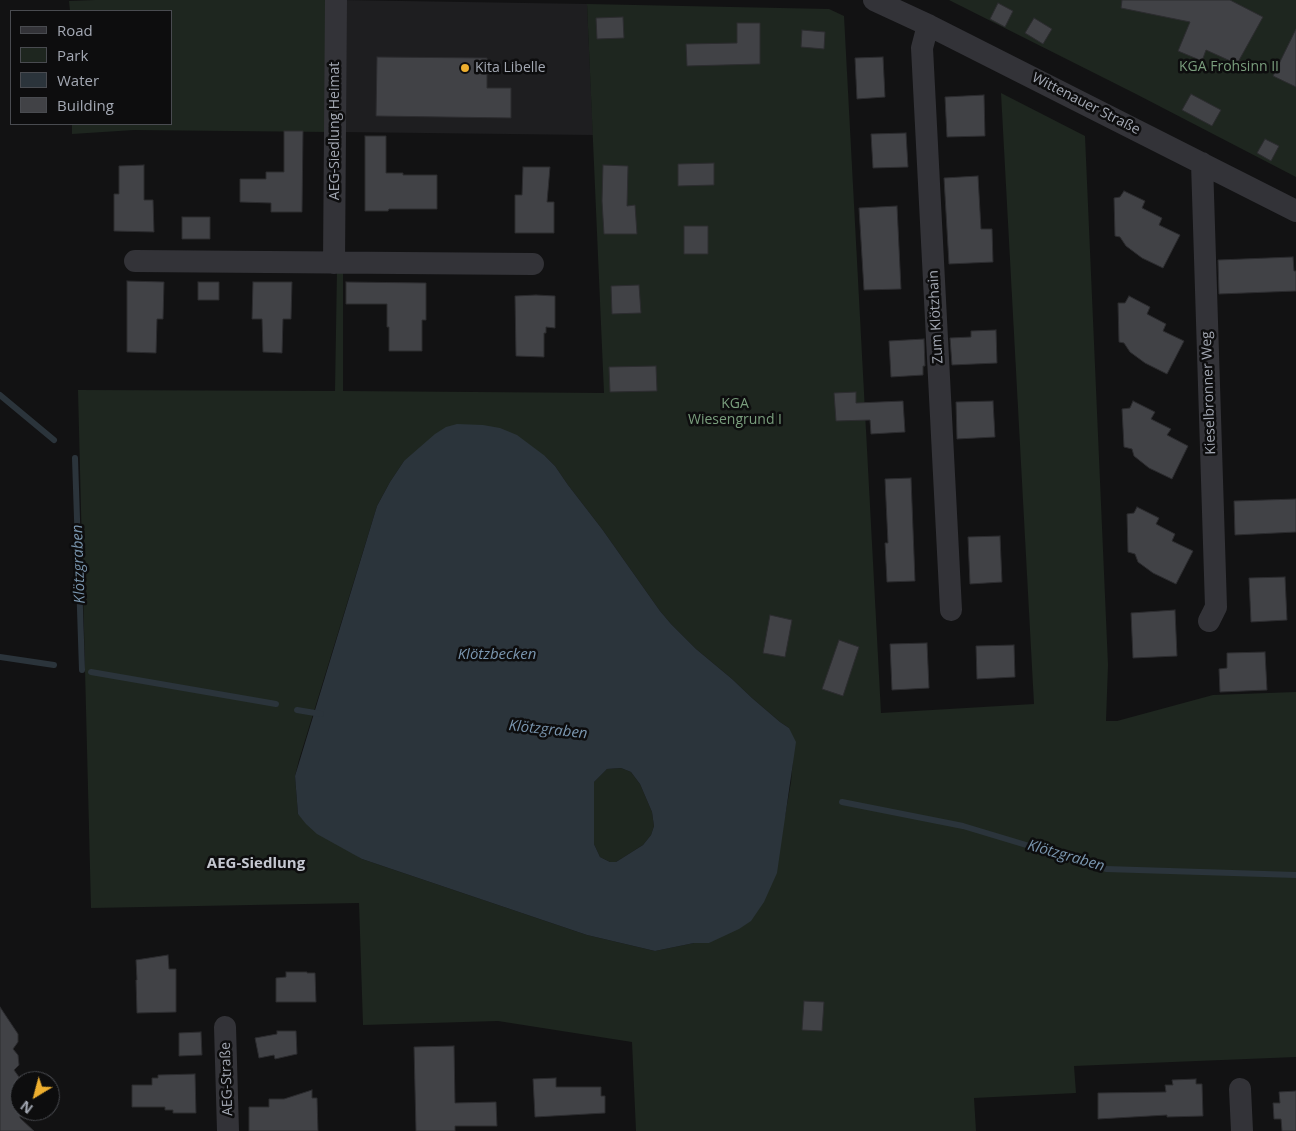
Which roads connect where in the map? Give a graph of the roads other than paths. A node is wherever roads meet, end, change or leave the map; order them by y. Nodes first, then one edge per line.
1 (336, 0) edge
2 (874, 0) edge
3 (928, 25) junction
4 (1202, 162) junction
5 (1296, 211) edge
6 (134, 261) dead end
7 (334, 263) junction
8 (533, 264) dead end
9 (951, 610) dead end
10 (1209, 621) dead end
11 (225, 1026) dead end
12 (1240, 1089) dead end
13 (228, 1131) edge
14 (1242, 1131) edge

1 - 7 street, AEG-Siedlung Heimat
2 - 3 street, Wittenauer Straße
3 - 4 street, Wittenauer Straße
3 - 9 street, Zum Klötzhain
4 - 5 street, Wittenauer Straße
4 - 10 street, Kieselbronner Weg
6 - 7 street
7 - 8 street
11 - 13 street, AEG-Straße
12 - 14 street

